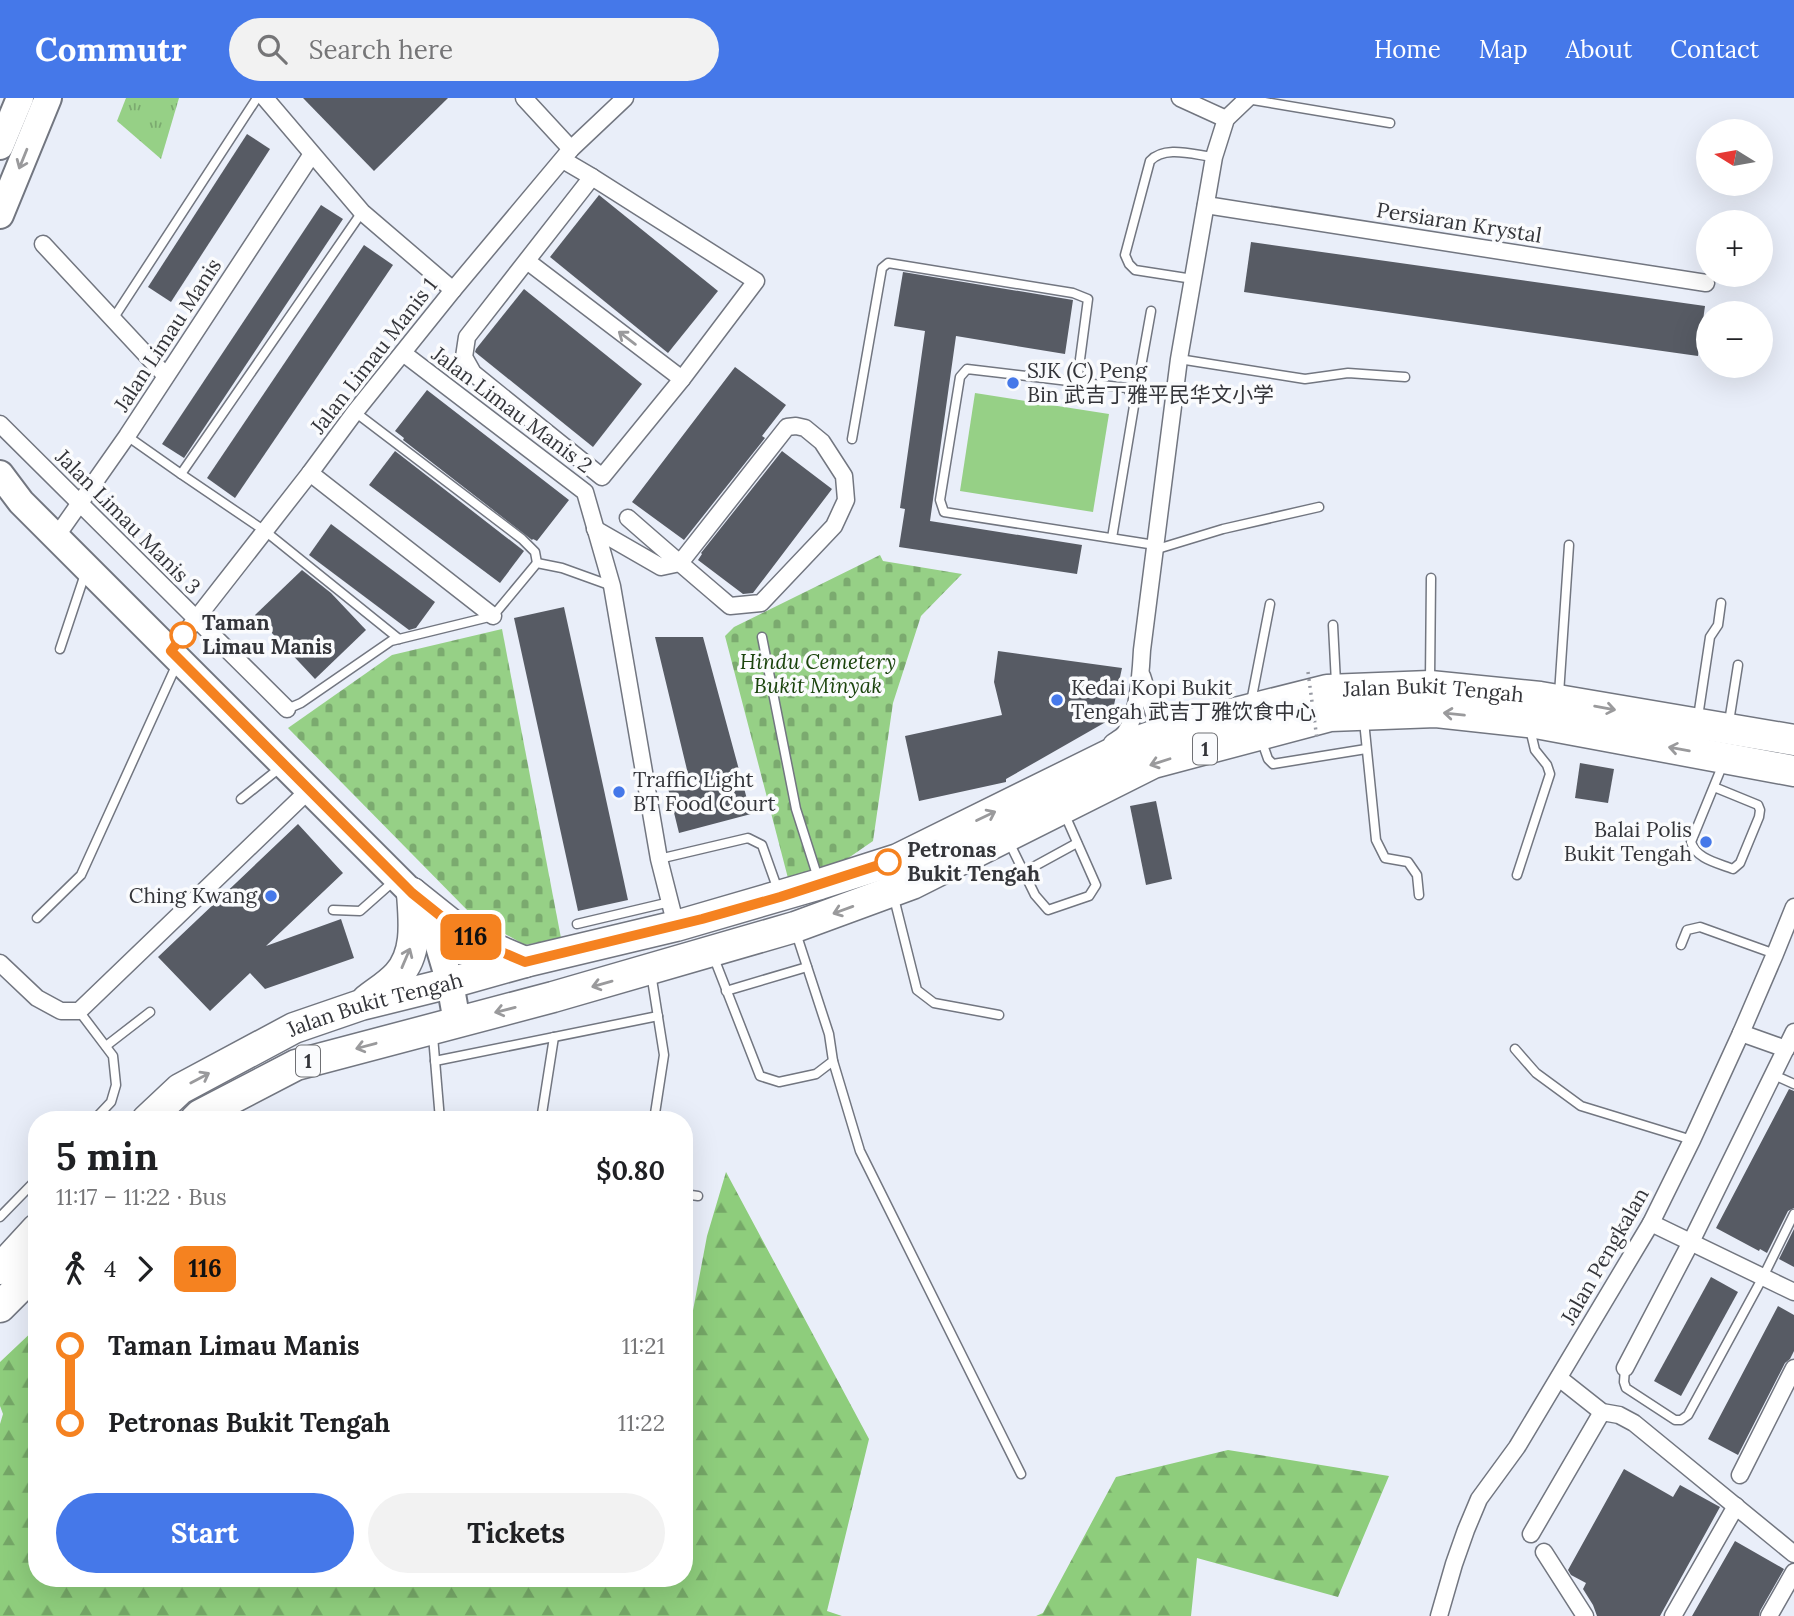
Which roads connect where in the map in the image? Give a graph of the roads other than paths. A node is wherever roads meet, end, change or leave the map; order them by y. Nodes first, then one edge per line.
1 (20, 98) edge
2 (48, 98) edge
3 (257, 98) edge
4 (265, 98) edge
5 (524, 98) edge
6 (625, 98) edge
7 (1180, 98) edge
8 (1248, 99) edge
9 (1226, 119) junction
10 (1390, 123) dead end
11 (0, 146) edge
12 (312, 154) junction
13 (567, 155) junction
14 (1214, 157) junction
15 (592, 177) junction
16 (1206, 205) junction
17 (362, 212) junction
18 (0, 215) edge
19 (43, 244) dead end
20 (527, 261) junction
21 (1193, 279) junction
22 (1696, 281) edge
23 (453, 290) junction
24 (1151, 311) dead end
25 (113, 319) junction
26 (403, 353) junction
27 (1179, 359) junction
28 (165, 375) junction
29 (1405, 377) dead end
30 (682, 379) junction
31 (1077, 382) junction
32 (1135, 400) junction
33 (355, 412) junction
34 (0, 424) edge
35 (127, 436) junction
36 (852, 439) dead end
37 (310, 473) junction
38 (0, 474) edge
39 (181, 474) junction
40 (11, 495) edge
41 (81, 504) junction
42 (1319, 507) dead end
43 (628, 518) dead end
44 (595, 529) junction
45 (265, 531) junction
46 (56, 537) junction
47 (1112, 538) junction
48 (1569, 545) dead end
49 (1155, 548) junction
50 (537, 563) junction
51 (680, 563) junction
52 (87, 568) junction
53 (1431, 578) dead end
54 (611, 586) junction
55 (1721, 603) dead end
56 (1270, 604) dead end
57 (493, 616) junction
58 (196, 619) junction
59 (1333, 625) dead end
60 (762, 637) dead end
61 (399, 639) junction
62 (60, 649) dead end
63 (175, 656) junction
64 (1738, 665) dead end
65 (1141, 670) junction
66 (1430, 686) junction
67 (1337, 690) junction
68 (1559, 700) junction
69 (287, 709) joint
70 (1363, 715) junction
71 (1254, 721) junction
72 (1529, 722) junction
73 (1697, 723) junction
74 (1176, 728) junction
75 (1794, 740) edge
76 (1727, 743) junction
77 (1366, 749) junction
78 (284, 765) junction
79 (1794, 771) edge
80 (1071, 775) junction
81 (1714, 787) junction
82 (309, 790) junction
83 (241, 799) dead end
84 (1062, 809) junction
85 (1006, 836) junction
86 (1077, 843) junction
87 (659, 859) junction
88 (1024, 872) junction
89 (1517, 875) dead end
90 (820, 884) junction
91 (404, 886) junction
92 (893, 892) junction
93 (1419, 895) dead end
94 (780, 897) junction
95 (1794, 907) edge
96 (333, 909) dead end
97 (673, 914) junction
98 (37, 918) dead end
99 (577, 925) dead end
100 (794, 927) junction
101 (1681, 945) dead end
102 (712, 952) junction
103 (1775, 954) junction
104 (525, 962) junction
105 (0, 963) edge
106 (807, 967) junction
107 (651, 970) junction
108 (450, 983) junction
109 (726, 991) junction
110 (361, 1005) junction
111 (79, 1011) junction
112 (150, 1012) dead end
113 (999, 1015) dead end
114 (658, 1016) junction
115 (445, 1025) junction
116 (1794, 1032) edge
117 (1741, 1033) junction
118 (554, 1037) junction
119 (106, 1046) junction
120 (1514, 1049) dead end
121 (1786, 1049) junction
122 (435, 1061) junction
123 (833, 1061) junction
124 (1774, 1075) junction
125 (1794, 1084) edge
126 (102, 1111) edge
127 (157, 1111) edge
128 (208, 1111) edge
129 (439, 1111) edge
130 (542, 1111) edge
131 (655, 1111) edge
132 (1692, 1140) junction
133 (28, 1188) edge
134 (693, 1195) edge
135 (698, 1196) dead end
136 (1794, 1214) edge
137 (0, 1217) edge
138 (1651, 1223) junction
139 (28, 1239) edge
140 (1691, 1242) junction
141 (0, 1269) edge
142 (1763, 1277) junction
143 (28, 1279) edge
144 (1794, 1292) edge
145 (0, 1307) edge
146 (1794, 1367) edge
147 (1625, 1368) joint
148 (1559, 1378) junction
149 (1602, 1412) junction
150 (1021, 1474) dead end
151 (1740, 1475) dead end
152 (1736, 1506) junction
153 (1531, 1534) dead end
154 (1544, 1552) dead end
155 (1794, 1554) edge
156 (1794, 1572) edge
157 (1439, 1616) edge
158 (1585, 1616) edge
159 (1673, 1616) edge
160 (1769, 1616) edge

1 - 11 main road
2 -> 18 main road
3 - 25 lane
4 - 12 street
5 - 13 street
6 - 13 street, Jalan Limau Manis 1
7 - 9 street
8 - 9 street
8 - 10 lane
9 - 14 street
12 - 17 street
12 - 28 street, Jalan Limau Manis
13 - 15 street
13 - 23 street, Jalan Limau Manis 1
14 - 16 street
14 - 21 lane
15 - 20 street
15 - 30 street
16 - 21 street
16 - 22 street, Persiaran Krystal
17 - 23 street
17 - 39 lane
19 - 25 street
30 -> 20 street
20 - 30 street
21 - 27 street
23 - 26 street, Jalan Limau Manis 1
24 - 32 lane
25 - 28 street
26 - 33 street, Jalan Limau Manis 1
26 - 44 street, Jalan Limau Manis 2
27 - 29 lane
27 - 49 street
28 - 35 street, Jalan Limau Manis
31 - 32 lane
31 - 36 lane
31 - 47 lane
32 - 47 lane
33 - 37 street, Jalan Limau Manis 1
33 - 50 lane
34 - 41 street, Jalan Limau Manis 3
35 - 39 lane
35 - 41 street, Jalan Limau Manis
37 - 45 street, Jalan Limau Manis 1
37 - 57 street
38 - 40 main road
39 - 45 lane
40 - 46 main road
41 - 46 street, Jalan Limau Manis
41 - 58 street, Jalan Limau Manis 3
42 - 49 lane
43 - 51 street
44 - 51 street
44 - 54 street, Jalan Limau Manis 2
45 - 58 street, Jalan Limau Manis 1
45 - 61 lane
46 - 52 main road
47 - 49 lane
48 - 68 lane
49 - 65 street
50 - 54 lane
50 - 57 lane
51 - 51 street
52 - 62 lane
52 - 63 main road
53 - 66 lane
54 - 87 street, Jalan Limau Manis 2
55 - 73 lane
56 - 71 lane
57 - 61 lane
58 - 63 street, Jalan Limau Manis 1
58 - 69 street, Jalan Limau Manis 3
59 - 67 lane
60 - 90 lane
61 - 69 lane
63 - 78 main road
63 - 98 lane
64 - 76 lane
65 - 74 street
65 - 80 street
66 - 67 highway, Jalan Bukit Tengah / 1
66 - 68 highway, Jalan Bukit Tengah / 1
67 - 71 highway, Jalan Bukit Tengah / 1
68 -> 73 highway, Jalan Bukit Tengah / 1
70 - 71 highway, Jalan Bukit Tengah / 1
72 -> 70 highway, Jalan Bukit Tengah / 1
70 - 77 lane
71 - 74 highway, Jalan Bukit Tengah / 1
71 - 77 lane
71 -> 84 highway, Jalan Bukit Tengah / 1
76 -> 72 highway, Jalan Bukit Tengah / 1
72 - 89 lane
73 - 76 highway, Jalan Bukit Tengah / 1
74 - 80 highway, Jalan Bukit Tengah / 1
75 - 76 highway, Jalan Bukit Tengah / 1
76 - 79 highway, Jalan Bukit Tengah / 1
76 - 81 lane
77 - 93 lane
78 - 82 main road
78 - 83 lane
90 -> 80 highway, Jalan Bukit Tengah / 1
81 - 81 lane
82 - 91 main road
82 - 111 street
84 - 85 highway, Jalan Bukit Tengah / 1
84 - 86 lane
85 - 88 lane
85 - 92 highway, Jalan Bukit Tengah / 1
86 - 88 lane
86 - 88 lane
87 - 94 lane
87 - 97 street, Jalan Limau Manis 2
90 - 94 highway, Jalan Bukit Tengah / 1
91 - 96 lane
91 - 104 highway
91 - 108 main road
110 -> 91 highway
92 -> 100 highway, Jalan Bukit Tengah / 1
92 - 113 lane
94 - 97 highway, Jalan Bukit Tengah / 1
95 - 103 street, Jalan Pengkalan
97 - 99 lane
97 - 104 highway, Jalan Bukit Tengah / 1
100 - 102 highway, Jalan Bukit Tengah / 1
100 - 106 lane
101 - 103 lane
102 - 107 highway, Jalan Bukit Tengah / 1
102 - 109 lane
103 - 117 street, Jalan Pengkalan
104 - 108 highway, Jalan Bukit Tengah / 1
105 - 111 street
106 - 109 lane
106 - 123 lane
107 - 114 lane
107 -> 115 highway, Jalan Bukit Tengah / 1
108 - 110 highway, Jalan Bukit Tengah / 1
108 - 115 main road
109 - 123 lane
127 -> 110 highway, Jalan Bukit Tengah / 1
111 - 119 lane
112 - 119 lane
114 - 118 lane
114 - 131 lane
115 - 122 lane
115 -> 128 highway, Jalan Bukit Tengah / 1
116 - 121 street
117 - 121 street
117 - 132 street, Jalan Pengkalan
118 - 122 lane
118 - 130 lane
119 - 126 lane
120 - 132 lane
121 - 124 street
122 - 129 lane
123 - 150 lane
124 - 125 lane
124 - 140 street
132 - 138 street, Jalan Pengkalan
133 - 137 lane
134 - 135 lane
136 - 142 lane
138 - 140 street
138 - 148 street, Jalan Pengkalan
139 - 141 highway
140 - 142 street
140 - 147 street
142 - 144 street
142 - 147 lane
143 - 145 highway
146 - 151 street
148 - 149 street
148 - 157 street, Jalan Pengkalan
149 - 152 street
149 - 153 street
152 - 155 street
152 - 159 street
154 - 158 street
156 - 160 street

